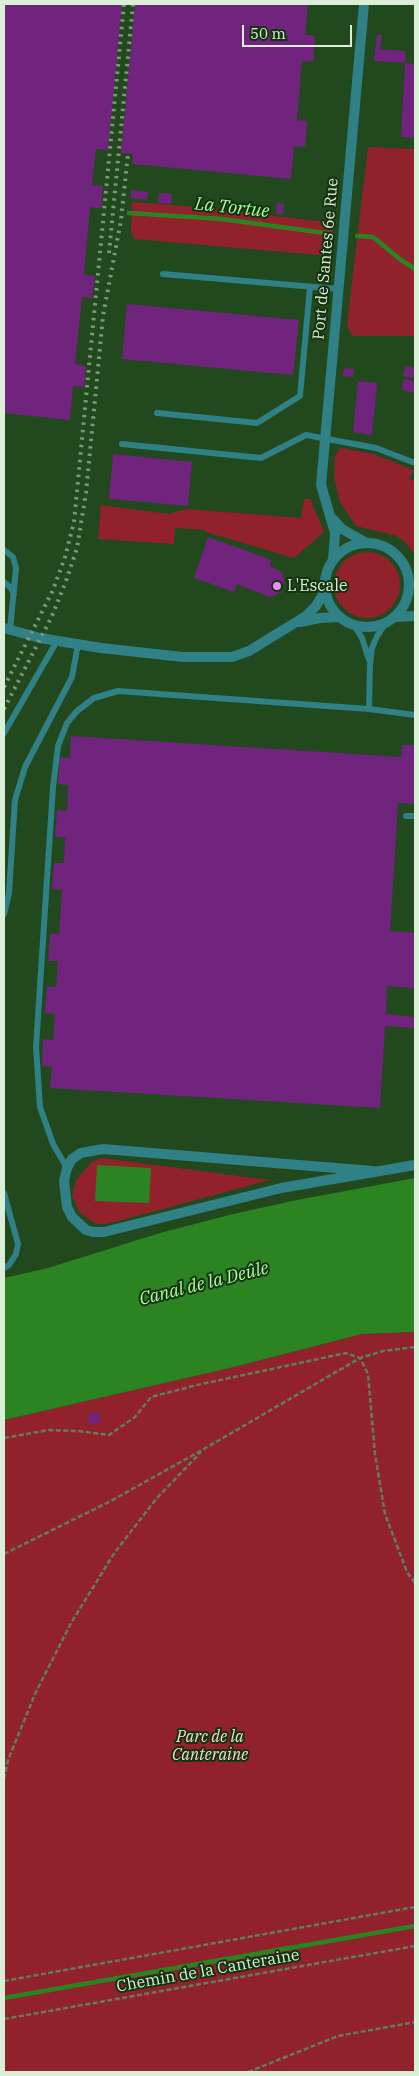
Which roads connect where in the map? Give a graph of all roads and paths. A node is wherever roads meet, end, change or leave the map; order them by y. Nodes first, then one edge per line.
1 (364, 4) edge
2 (163, 274) dead end
3 (310, 286) junction
4 (338, 289) junction
5 (157, 413) dead end
6 (325, 438) junction
7 (122, 444) dead end
8 (415, 464) edge
9 (331, 516) junction
10 (366, 542) junction
11 (4, 550) edge
12 (333, 560) junction
13 (409, 580) junction
14 (4, 582) edge
15 (325, 591) junction
16 (415, 592) edge
17 (14, 594) junction
18 (415, 616) edge
19 (340, 617) junction
20 (390, 620) junction
21 (292, 625) junction
22 (354, 625) junction
23 (7, 629) edge
24 (57, 641) junction
25 (78, 644) junction
26 (370, 664) junction
27 (369, 709) junction
28 (415, 715) edge
29 (4, 733) edge
30 (406, 816) dead end
31 (415, 816) edge
32 (4, 914) edge
33 (415, 1165) edge
34 (67, 1168) junction
35 (373, 1171) junction
36 (4, 1193) edge
37 (4, 1268) edge
38 (415, 1347) edge
39 (360, 1358) junction
40 (4, 1438) edge
41 (204, 1449) junction
42 (4, 1554) edge
43 (415, 1584) edge
44 (4, 1779) edge
45 (415, 1907) edge
46 (415, 1946) edge
47 (4, 1981) edge
48 (4, 2019) edge
49 (415, 2022) edge
50 (248, 2072) edge

1 - 4 street, Port de Santes 6e Rue
2 - 3 lane
3 - 4 lane
3 - 5 lane
4 - 6 street, Port de Santes 6e Rue
6 - 7 lane
6 - 8 lane
6 - 9 street, Port de Santes 6e Rue
9 - 10 street, Port de Santes 6e Rue
9 - 12 street, Port de Santes 6e Rue
10 - 12 street
10 - 13 street
11 - 17 lane
12 - 15 street
13 - 16 street
13 - 20 street
14 - 17 lane
15 - 19 street
15 - 21 street
17 - 23 lane
18 - 20 street
19 - 21 street
19 - 22 street
20 - 22 street
20 - 26 lane
21 - 25 street
22 - 26 lane
23 - 24 street
24 - 25 street
24 - 29 lane
25 - 32 lane
26 - 27 lane
27 - 28 lane
27 - 34 lane
30 - 31 lane
33 - 35 street
34 - 35 street
34 - 35 street
36 - 37 lane
38 - 39 path
39 - 40 path
39 - 41 path
39 - 43 path
41 - 42 path
41 - 44 path
45 - 47 path
46 - 48 path, Chemin de la Canteraine
49 - 50 path

